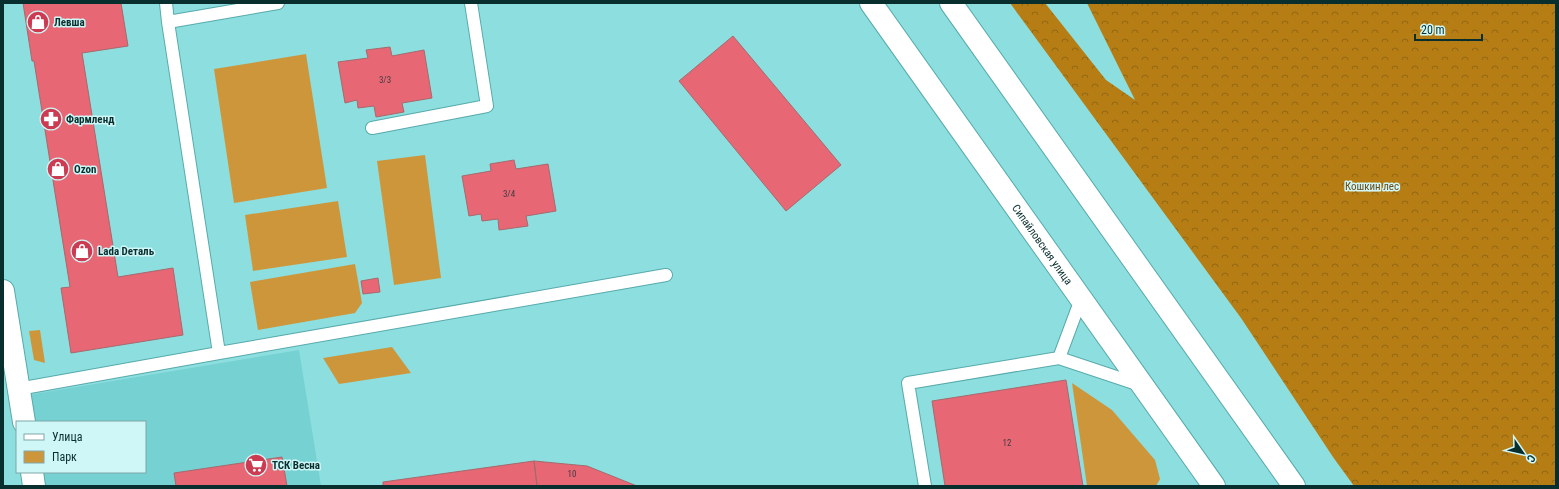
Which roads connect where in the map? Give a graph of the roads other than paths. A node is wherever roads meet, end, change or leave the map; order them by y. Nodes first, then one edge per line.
1 (166, 3) edge
2 (278, 3) edge
3 (471, 3) edge
4 (871, 3) edge
5 (950, 3) edge
6 (168, 22) junction
7 (372, 128) dead end
8 (666, 275) dead end
9 (3, 291) edge
10 (1081, 299) junction
11 (219, 353) junction
12 (1059, 358) junction
13 (1143, 386) junction
14 (18, 389) junction
15 (24, 421) edge
16 (32, 473) edge
17 (34, 486) edge
18 (925, 486) edge
19 (1214, 486) edge
20 (1294, 486) edge

1 - 6 lane
2 - 6 lane
3 - 7 lane
4 - 10 main road, Сипайловская улица
5 - 20 main road
6 - 11 lane
8 - 11 lane
9 - 14 main road
10 - 12 lane
10 - 13 main road, Сипайловская улица
11 - 14 lane
12 - 13 lane
12 - 18 lane
13 - 19 main road, Сипайловская улица
14 - 15 main road
16 - 17 main road

